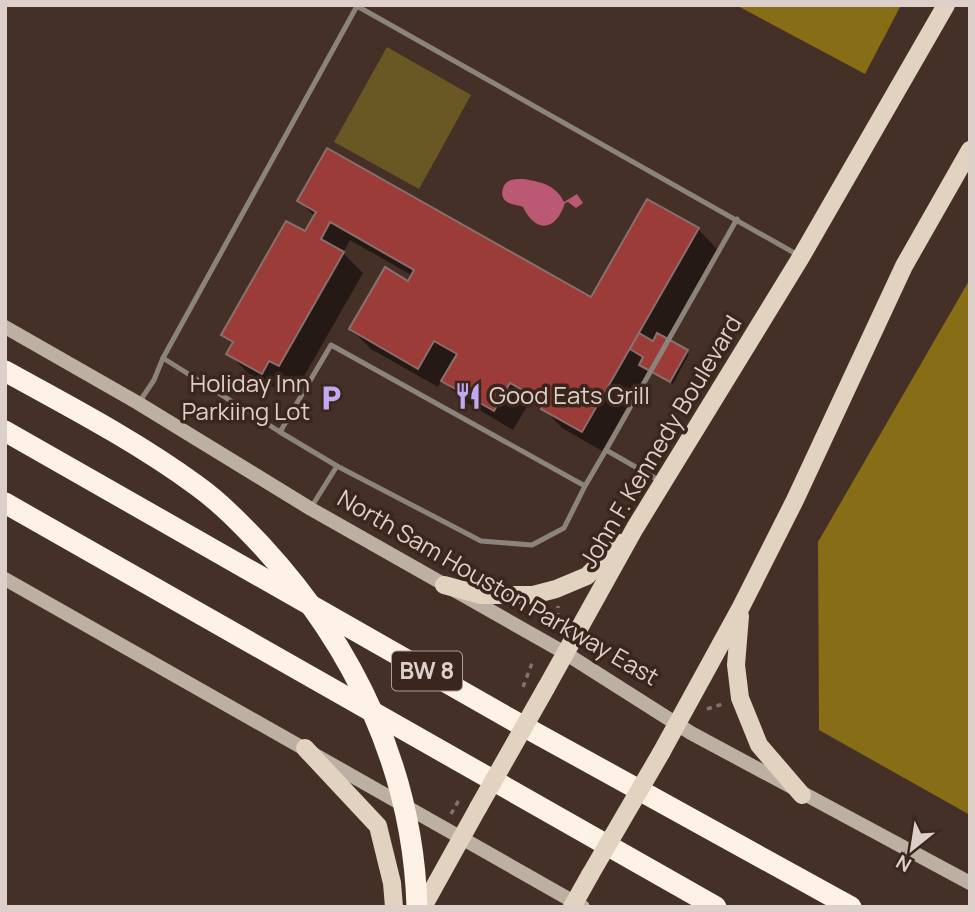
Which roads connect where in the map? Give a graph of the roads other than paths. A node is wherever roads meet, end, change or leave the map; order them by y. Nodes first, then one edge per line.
1 (946, 5) edge
2 (970, 150) edge
3 (737, 219) junction
4 (801, 257) junction
5 (5, 327) edge
6 (163, 358) junction
7 (5, 371) edge
8 (138, 403) junction
9 (5, 431) edge
10 (280, 432) junction
11 (606, 450) junction
12 (337, 466) junction
13 (663, 482) junction
14 (585, 486) junction
15 (5, 503) edge
16 (311, 509) junction
17 (635, 528) junction
18 (5, 579) edge
19 (444, 585) junction
20 (741, 607) junction
21 (565, 653) junction
22 (677, 725) junction
23 (305, 748) junction
24 (802, 795) junction
25 (462, 836) junction
26 (970, 883) edge
27 (577, 905) edge
28 (394, 907) edge
29 (420, 907) edge
30 (716, 907) edge
31 (851, 907) edge

1 - 4 main road, John F. Kennedy Boulevard
2 - 20 main road
3 - 4 lane
3 - 6 lane
3 - 11 lane
4 - 13 main road, John F. Kennedy Boulevard
5 - 8 main road, North Sam Houston Parkway East
6 - 8 lane
6 - 10 lane
7 - 29 highway, bridge
8 - 16 main road, North Sam Houston Parkway East
9 - 31 highway, BW 8
10 - 12 lane
10 - 14 lane
11 - 13 lane
11 - 14 lane
12 - 14 lane
12 - 16 lane
13 - 17 main road, John F. Kennedy Boulevard
15 - 30 highway, BW 8
16 - 19 main road, North Sam Houston Parkway East
17 - 19 main road
17 - 21 main road, John F. Kennedy Boulevard
18 - 23 main road
19 - 21 main road, North Sam Houston Parkway East
20 - 22 main road
20 - 24 main road
21 - 22 main road, North Sam Houston Parkway East
21 - 25 main road, John F. Kennedy Boulevard, bridge
22 - 24 main road, North Sam Houston Parkway East
22 - 27 main road, bridge
23 - 25 main road
23 - 28 main road
24 - 26 main road, North Sam Houston Parkway East
25 - 27 main road
25 - 29 main road, John F. Kennedy Boulevard

